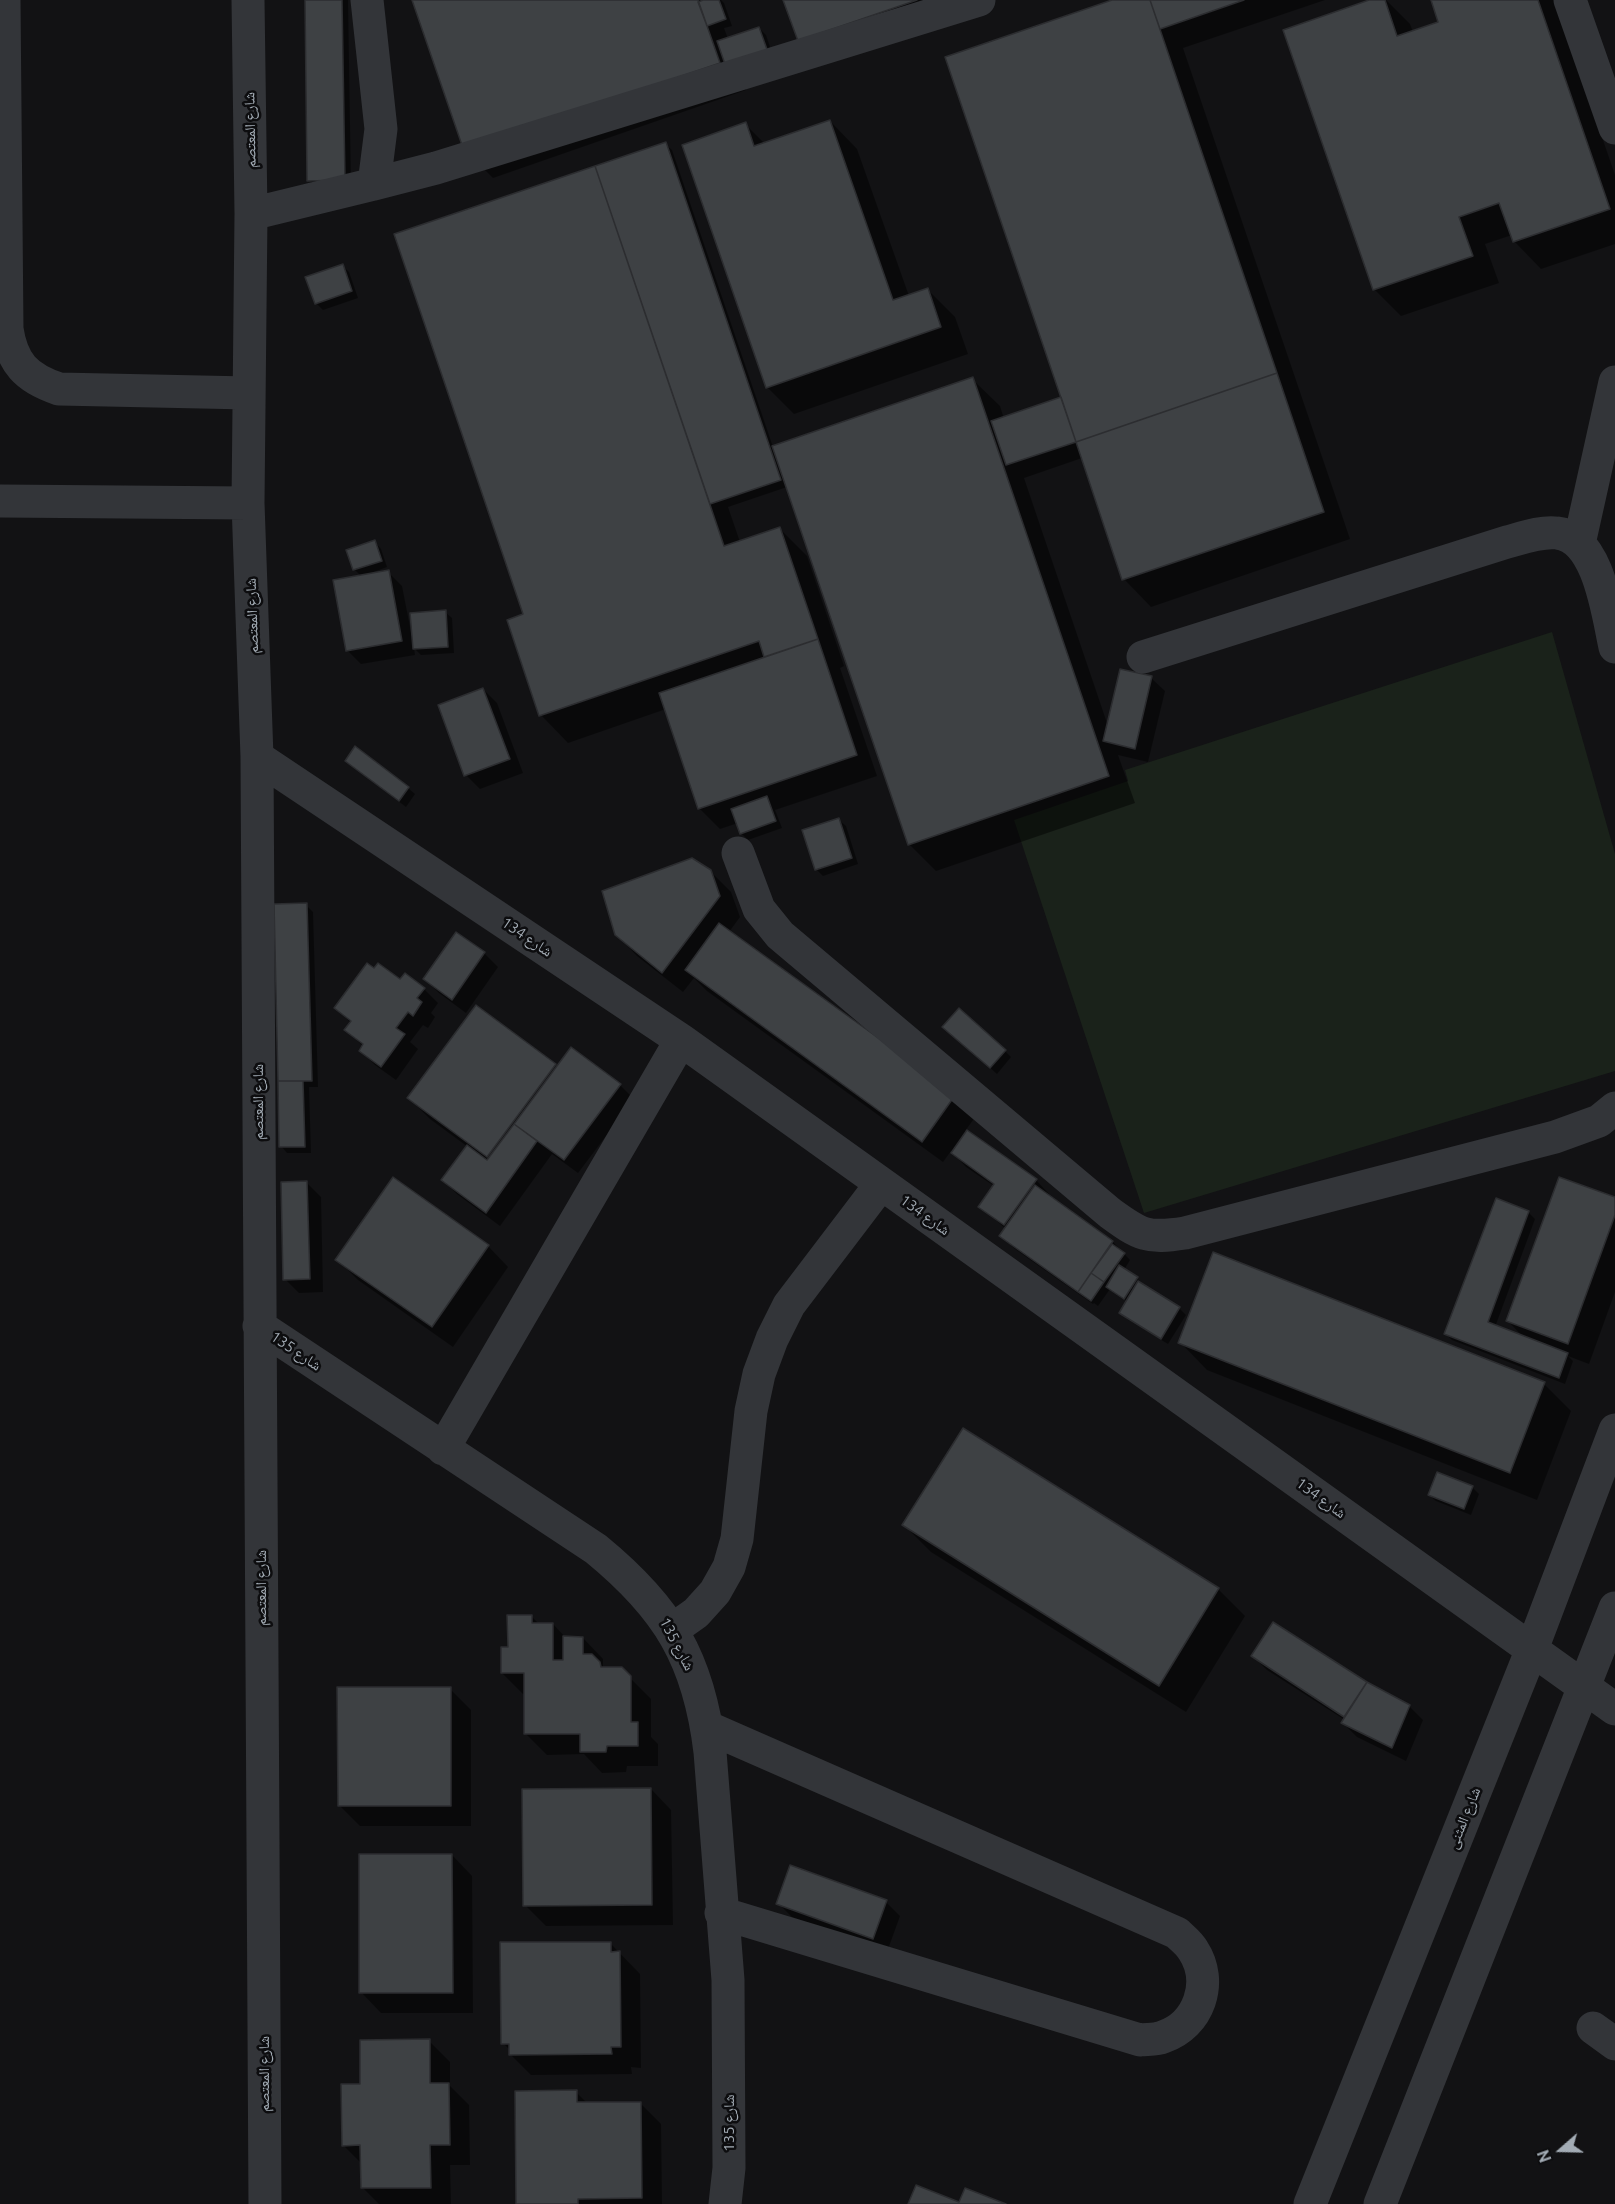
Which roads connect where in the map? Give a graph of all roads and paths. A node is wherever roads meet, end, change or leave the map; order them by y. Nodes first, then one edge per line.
1 (4, 0) edge
2 (248, 0) edge
3 (367, 0) edge
4 (979, 0) edge
5 (1570, 0) edge
6 (1615, 128) edge
7 (374, 184) junction
8 (251, 214) junction
9 (1615, 382) edge
10 (249, 393) junction
11 (1609, 432) edge
12 (0, 501) edge
13 (248, 503) junction
14 (1579, 544) junction
15 (1615, 648) edge
16 (1143, 657) dead end
17 (257, 757) junction
18 (738, 853) dead end
19 (681, 1040) junction
20 (1615, 1108) edge
21 (881, 1184) junction
22 (259, 1326) junction
23 (1615, 1430) edge
24 (443, 1449) junction
25 (1615, 1608) edge
26 (672, 1630) junction
27 (1532, 1649) junction
28 (1585, 1687) junction
29 (1615, 1709) edge
30 (707, 1727) junction
31 (721, 1913) junction
32 (265, 2204) edge
33 (725, 2204) edge
34 (1310, 2204) edge
35 (1380, 2204) edge

1 - 10 street
2 - 8 street, شارع المعتصم
3 - 7 street
4 - 7 street
5 - 6 street
7 - 8 street
8 - 10 street, شارع المعتصم
9 - 11 street
10 - 13 street, شارع المعتصم
11 - 14 street
12 - 13 street
13 - 17 street, شارع المعتصم
14 - 15 street
14 - 16 street
17 - 19 street, شارع 134
17 - 22 street, شارع المعتصم
18 - 20 street
19 - 21 street, شارع 134
19 - 24 street
21 - 26 street
21 - 27 street, شارع 134
22 - 24 street, شارع 135
22 - 32 street, شارع المعتصم
23 - 27 street, شارع المثنى
24 - 26 street, شارع 135
25 - 28 street
26 - 30 street, شارع 135
27 - 28 street, شارع 134
27 - 34 street, شارع المثنى
28 - 29 street, شارع 134
28 - 35 street
30 - 31 street, شارع 135
30 - 31 street
31 - 33 street, شارع 135

